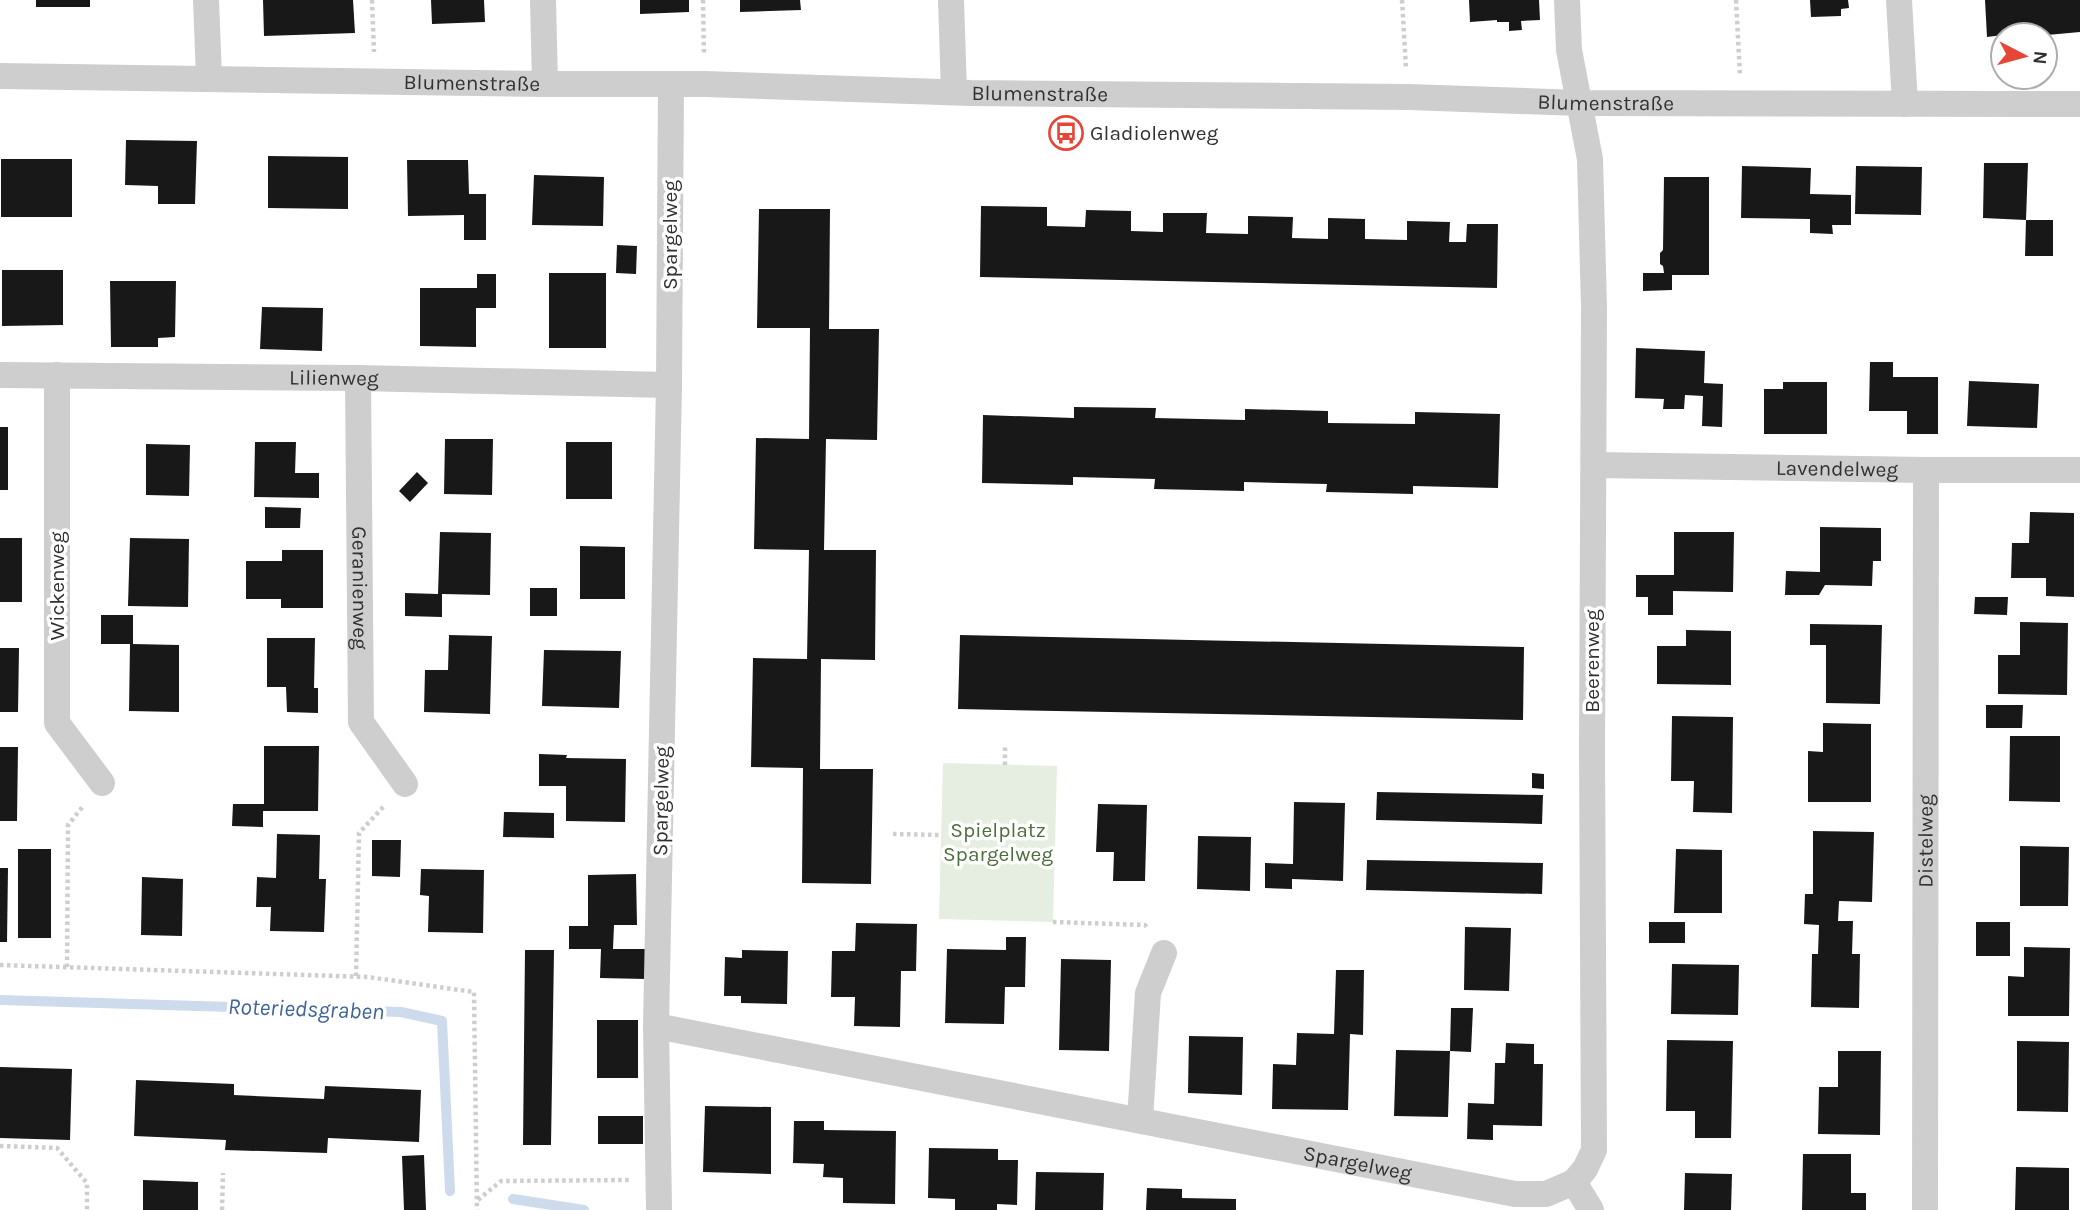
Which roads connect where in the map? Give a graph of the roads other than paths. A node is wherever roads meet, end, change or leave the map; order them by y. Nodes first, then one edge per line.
1 (206, 0) edge
2 (543, 0) edge
3 (951, 0) edge
4 (1567, 0) edge
5 (1899, 0) edge
6 (0, 76) edge
7 (209, 78) junction
8 (545, 84) junction
9 (671, 84) junction
10 (954, 92) junction
11 (1579, 103) junction
12 (1905, 104) junction
13 (2080, 104) edge
14 (0, 375) edge
15 (57, 375) junction
16 (358, 378) junction
17 (669, 385) junction
18 (1594, 466) junction
19 (1926, 470) junction
20 (2080, 470) edge
21 (102, 783) dead end
22 (405, 784) road end
23 (1164, 953) road end
24 (656, 1026) junction
25 (1140, 1120) junction
26 (1574, 1182) junction
27 (659, 1210) edge
28 (1591, 1210) edge
29 (1925, 1210) edge

1 - 7 street
2 - 8 street
3 - 10 street
4 - 11 street, Beerenweg
5 - 12 street
6 - 7 street, Blumenstraße
7 - 8 street, Blumenstraße
8 - 9 street, Blumenstraße
9 - 10 street, Blumenstraße
9 - 17 street, Spargelweg
10 - 11 street, Blumenstraße
11 - 12 street, Blumenstraße
11 - 18 street, Beerenweg
12 - 13 street, Blumenstraße
14 - 15 street, Lilienweg
15 - 16 street, Lilienweg
15 - 21 street, Wickenweg
16 - 17 street, Lilienweg
16 - 22 street, Geranienweg
17 - 24 street, Spargelweg
18 - 19 street, Lavendelweg
18 - 26 street, Beerenweg
19 - 20 street, Lavendelweg
19 - 29 street, Distelweg
23 - 25 street
24 - 25 street, Spargelweg
24 - 27 street
25 - 26 street, Spargelweg
26 - 28 street

